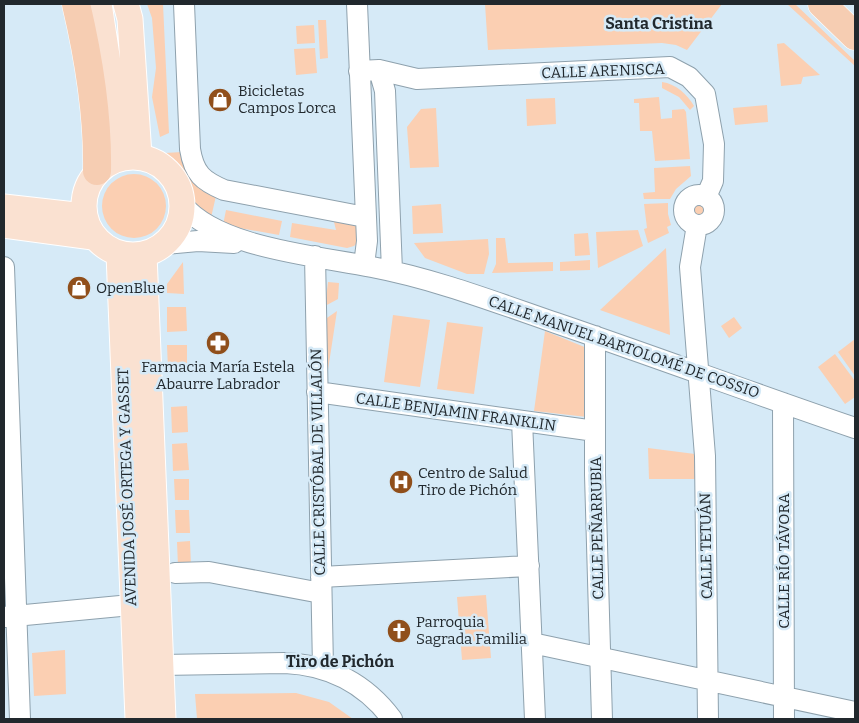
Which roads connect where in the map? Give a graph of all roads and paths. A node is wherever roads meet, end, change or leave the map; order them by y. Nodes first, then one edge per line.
1 (76, 4) edge
2 (99, 4) edge
3 (126, 4) edge
4 (184, 4) edge
5 (357, 4) edge
6 (822, 4) edge
7 (855, 36) edge
8 (379, 70) junction
9 (359, 71) junction
10 (416, 79) junction
11 (386, 110) junction
12 (117, 162) junction
13 (182, 204) junction
14 (4, 207) edge
15 (365, 217) junction
16 (4, 225) edge
17 (89, 226) junction
18 (256, 244) junction
19 (155, 249) junction
20 (119, 254) junction
21 (315, 256) junction
22 (364, 265) junction
23 (4, 267) edge
24 (392, 271) junction
25 (595, 336) junction
26 (700, 374) junction
27 (317, 392) junction
28 (783, 403) junction
29 (522, 421) junction
30 (855, 428) edge
31 (595, 431) junction
32 (529, 566) junction
33 (175, 573) dead end
34 (321, 585) junction
35 (131, 605) junction
36 (9, 616) edge
37 (532, 643) junction
38 (600, 659) junction
39 (160, 665) junction
40 (324, 668) junction
41 (708, 682) junction
42 (784, 698) junction
43 (855, 712) edge
44 (20, 719) edge
45 (138, 719) edge
46 (163, 719) edge
47 (392, 719) edge
48 (535, 719) edge
49 (602, 719) edge
50 (708, 719) edge
51 (784, 719) edge

1 - 12 highway
2 - 12 main road
3 - 12 main road
4 - 15 street
5 - 9 street
6 - 7 highway
8 - 9 street, CALLE ARENISCA
8 - 10 street, CALLE ARENISCA
8 - 11 street
9 - 15 street
10 - 11 street
10 - 26 street, CALLE ARENISCA
11 - 24 street
12 - 13 main road
12 - 17 main road
13 - 18 street
13 - 19 main road
14 - 17 main road
15 - 22 street
16 - 17 main road
17 - 20 main road
18 - 19 street
18 - 21 street, CALLE MANUEL BARTOLOMÉ DE COSSIO
19 - 20 main road
19 - 39 main road, AVENIDA JOSÉ ORTEGA Y GASSET
20 - 35 main road, AVENIDA JOSÉ ORTEGA Y GASSET
21 - 22 street, CALLE MANUEL BARTOLOMÉ DE COSSIO
21 - 27 street, CALLE CRISTÓBAL DE VILLALÓN
22 - 24 street, CALLE MANUEL BARTOLOMÉ DE COSSIO
23 - 36 street
24 - 25 street, CALLE MANUEL BARTOLOMÉ DE COSSIO
25 - 26 street, CALLE MANUEL BARTOLOMÉ DE COSSIO
25 - 31 street, CALLE PEÑARRUBIA
26 - 28 street, CALLE MANUEL BARTOLOMÉ DE COSSIO
26 - 41 street, CALLE TETUÁN
27 - 29 street, CALLE BENJAMIN FRANKLIN
27 - 34 street, CALLE CRISTÓBAL DE VILLALÓN
28 - 30 street, CALLE MANUEL BARTOLOMÉ DE COSSIO
28 - 42 street, CALLE RÍO TÁVORA
29 - 31 street, CALLE BENJAMIN FRANKLIN
29 - 32 street
31 - 38 street, CALLE PEÑARRUBIA
32 - 34 street
32 - 37 street
33 - 34 street
34 - 40 street, CALLE CRISTÓBAL DE VILLALÓN
35 - 36 street
35 - 45 main road, AVENIDA JOSÉ ORTEGA Y GASSET
36 - 44 street
37 - 38 street
37 - 48 street
38 - 41 street
38 - 49 street, CALLE PEÑARRUBIA
39 - 40 street
39 - 46 main road, AVENIDA JOSÉ ORTEGA Y GASSET
40 - 47 street
41 - 42 street
41 - 50 street, CALLE TETUÁN
42 - 43 street
42 - 51 street, CALLE RÍO TÁVORA

